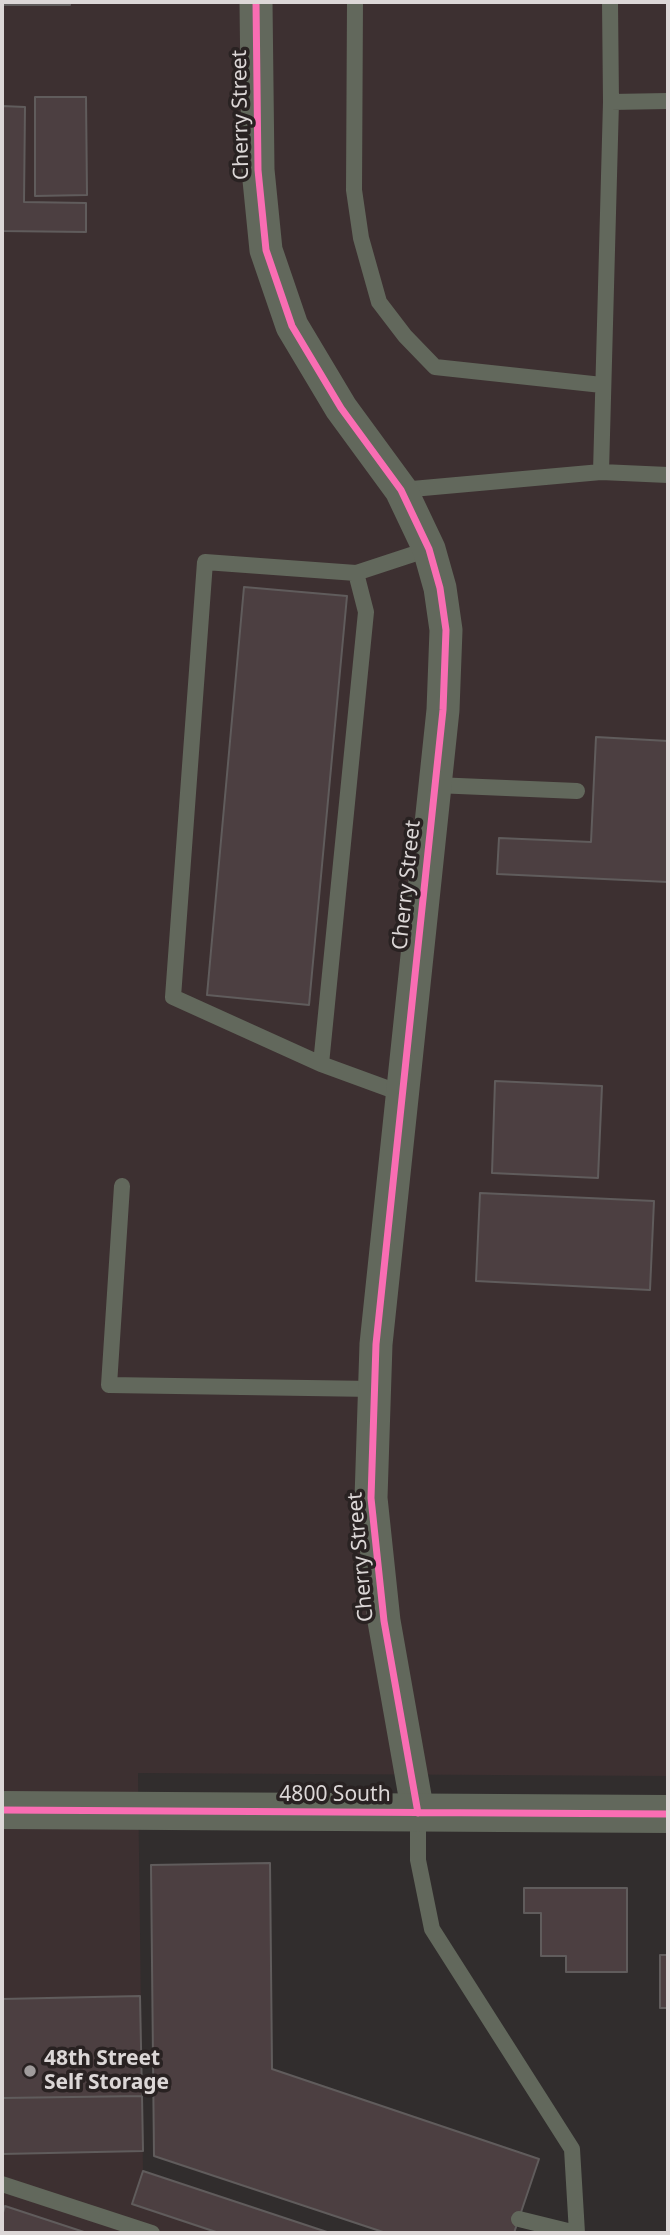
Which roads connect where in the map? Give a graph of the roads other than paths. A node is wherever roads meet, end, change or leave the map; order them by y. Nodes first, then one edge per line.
1 (256, 2) edge
2 (355, 2) edge
3 (610, 2) edge
4 (668, 101) edge
5 (611, 102) junction
6 (602, 385) junction
7 (601, 472) junction
8 (668, 475) edge
9 (401, 490) junction
10 (429, 549) junction
11 (356, 573) junction
12 (435, 785) junction
13 (578, 791) dead end
14 (321, 1064) junction
15 (403, 1094) junction
16 (122, 1186) dead end
17 (374, 1389) junction
18 (2, 1810) edge
19 (418, 1813) junction
20 (668, 1814) edge
21 (2, 2184) edge
22 (519, 2219) dead end
23 (152, 2233) edge
24 (576, 2233) edge

1 - 9 street, Cherry Street
2 - 6 lane
3 - 5 lane
4 - 5 lane
5 - 6 lane
6 - 7 lane
7 - 8 lane
7 - 9 lane
9 - 10 street, Cherry Street
10 - 11 lane
10 - 12 street, Cherry Street
11 - 14 lane
11 - 14 lane
12 - 13 lane
12 - 15 street, Cherry Street
14 - 15 lane
15 - 17 street, Cherry Street
16 - 17 lane
17 - 19 street, Cherry Street
18 - 19 street, 4800 South
19 - 20 street, 4800 South
19 - 24 lane
21 - 23 lane
22 - 24 lane

